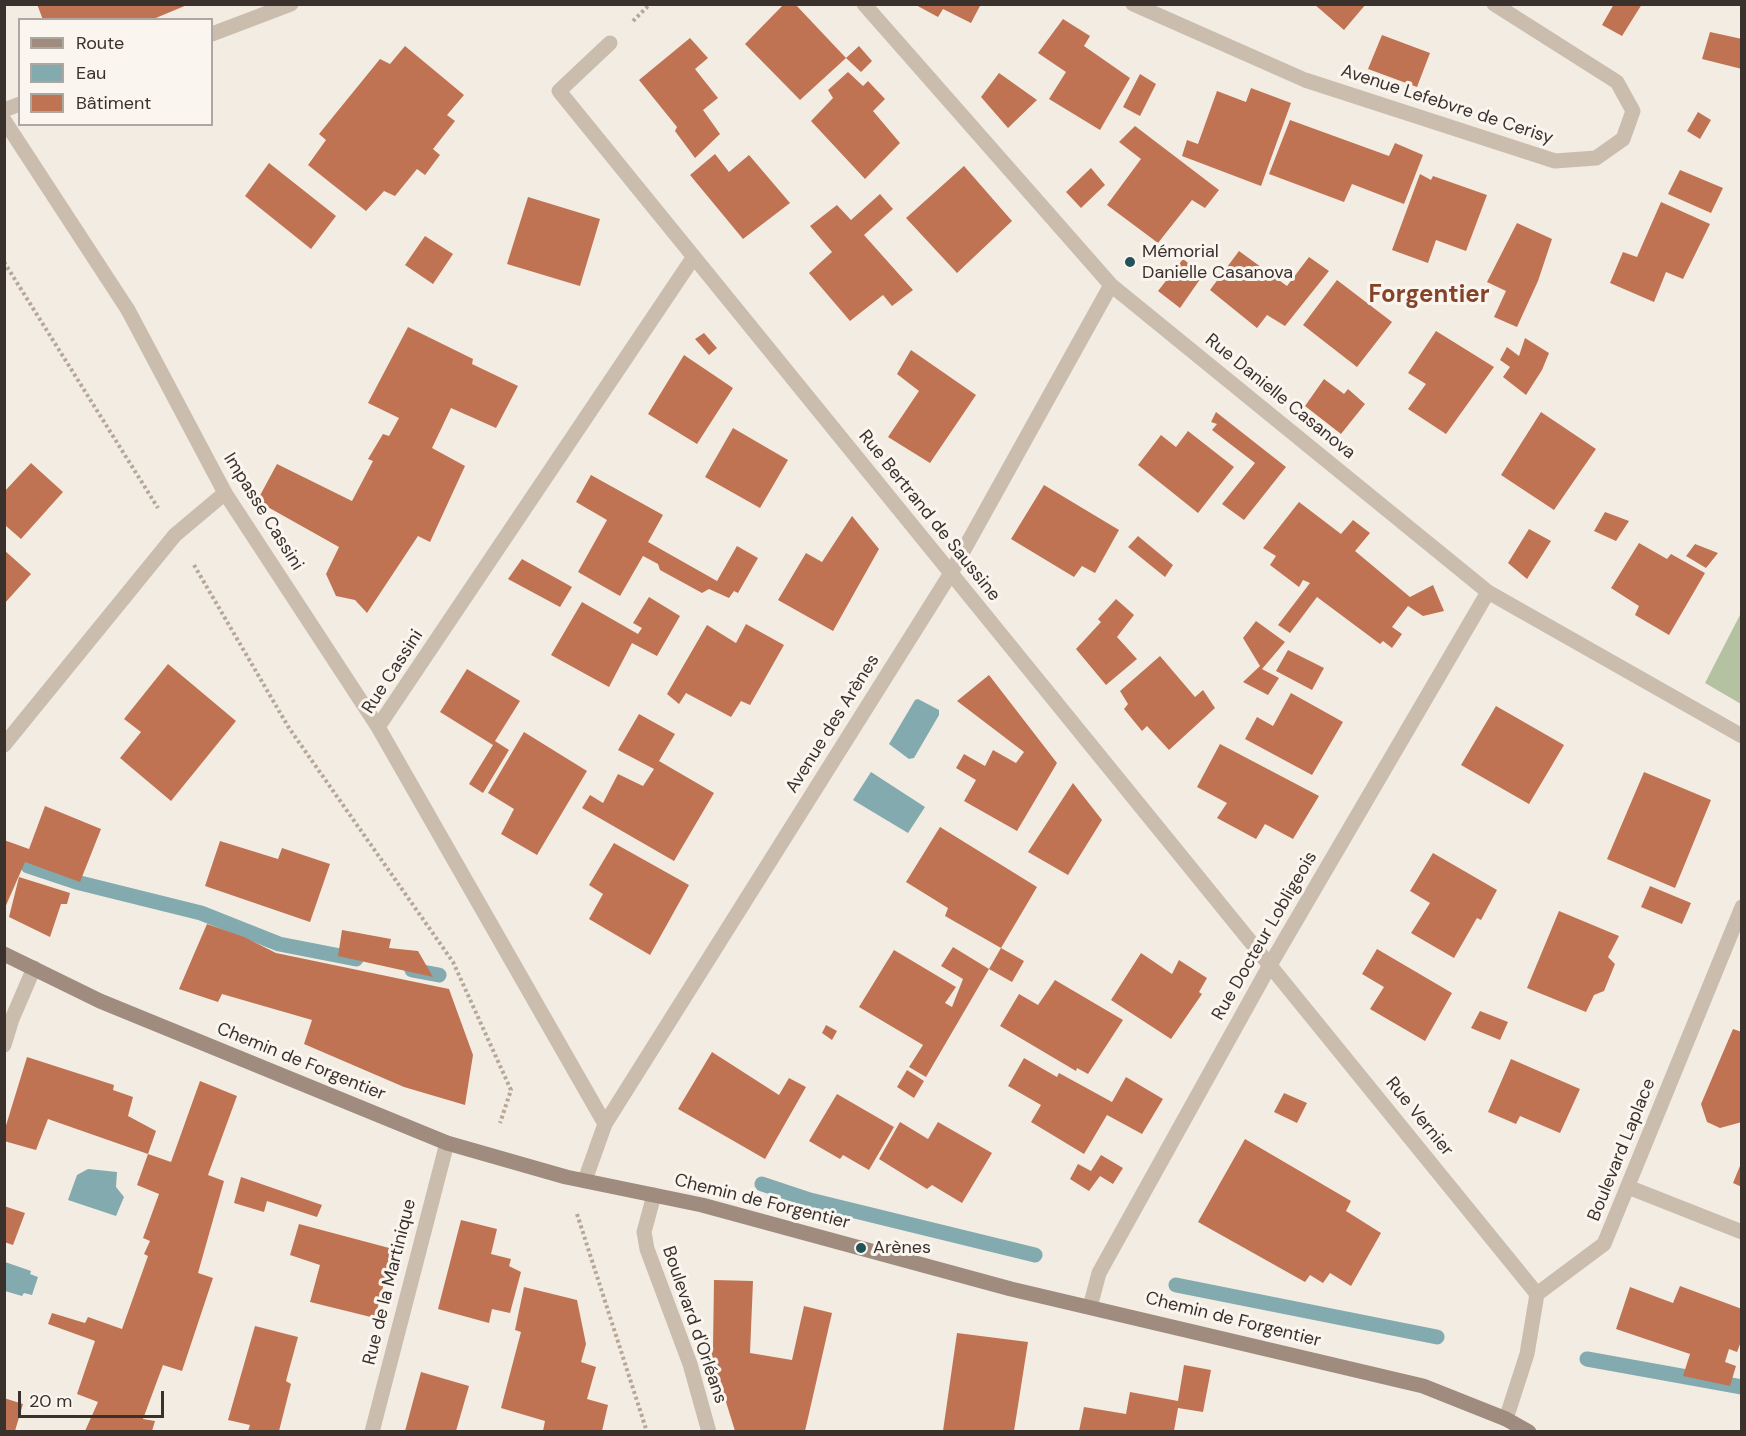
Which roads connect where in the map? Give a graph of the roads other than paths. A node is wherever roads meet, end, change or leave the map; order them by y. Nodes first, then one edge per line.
1 (291, 4) edge
2 (864, 4) edge
3 (1133, 4) edge
4 (1494, 4) edge
5 (213, 34) edge
6 (610, 43) dead end
7 (4, 120) edge
8 (693, 258) junction
9 (1111, 285) junction
10 (225, 493) junction
11 (951, 573) junction
12 (1488, 592) junction
13 (378, 727) junction
14 (1742, 736) edge
15 (4, 745) edge
16 (1742, 908) edge
17 (4, 954) edge
18 (1270, 965) junction
19 (34, 968) junction
20 (4, 1045) edge
21 (605, 1124) junction
22 (447, 1143) junction
23 (585, 1180) junction
24 (1628, 1187) junction
25 (654, 1195) junction
26 (1742, 1232) edge
27 (1537, 1294) junction
28 (1090, 1307) junction
29 (1506, 1419) junction
30 (372, 1431) edge
31 (709, 1431) edge
32 (1529, 1431) edge

1 - 5 street
2 - 9 street, Rue Danielle Casanova
3 - 4 street, Avenue Lefebvre de Cerisy
6 - 8 street, Rue Bertrand de Saussine
7 - 10 street, Impasse Cassini
8 - 11 street, Rue Bertrand de Saussine
8 - 13 street, Rue Cassini
9 - 11 street, Avenue des Arènes
9 - 12 street, Rue Danielle Casanova
10 - 13 street, Impasse Cassini
10 - 15 street
11 - 18 street, Rue Bertrand de Saussine
11 - 21 street, Avenue des Arènes
12 - 14 street, Rue Danielle Casanova
12 - 18 street, Rue Docteur Lobligeois
13 - 21 street, Rue Cassini
16 - 24 street, Boulevard Laplace
17 - 19 main road, Chemin de Forgentier
18 - 27 street, Rue Vernier
18 - 28 street, Rue Docteur Lobligeois
19 - 20 street
19 - 22 main road, Chemin de Forgentier
21 - 23 street, Avenue des Arènes
22 - 23 main road, Chemin de Forgentier
22 - 30 street, Rue de la Martinique
23 - 25 main road, Chemin de Forgentier
24 - 26 street
24 - 27 street, Boulevard Laplace
25 - 28 main road, Chemin de Forgentier
25 - 31 street, Boulevard d'Orléans
27 - 29 street
28 - 29 main road, Chemin de Forgentier
29 - 32 main road, Chemin de Forgentier

